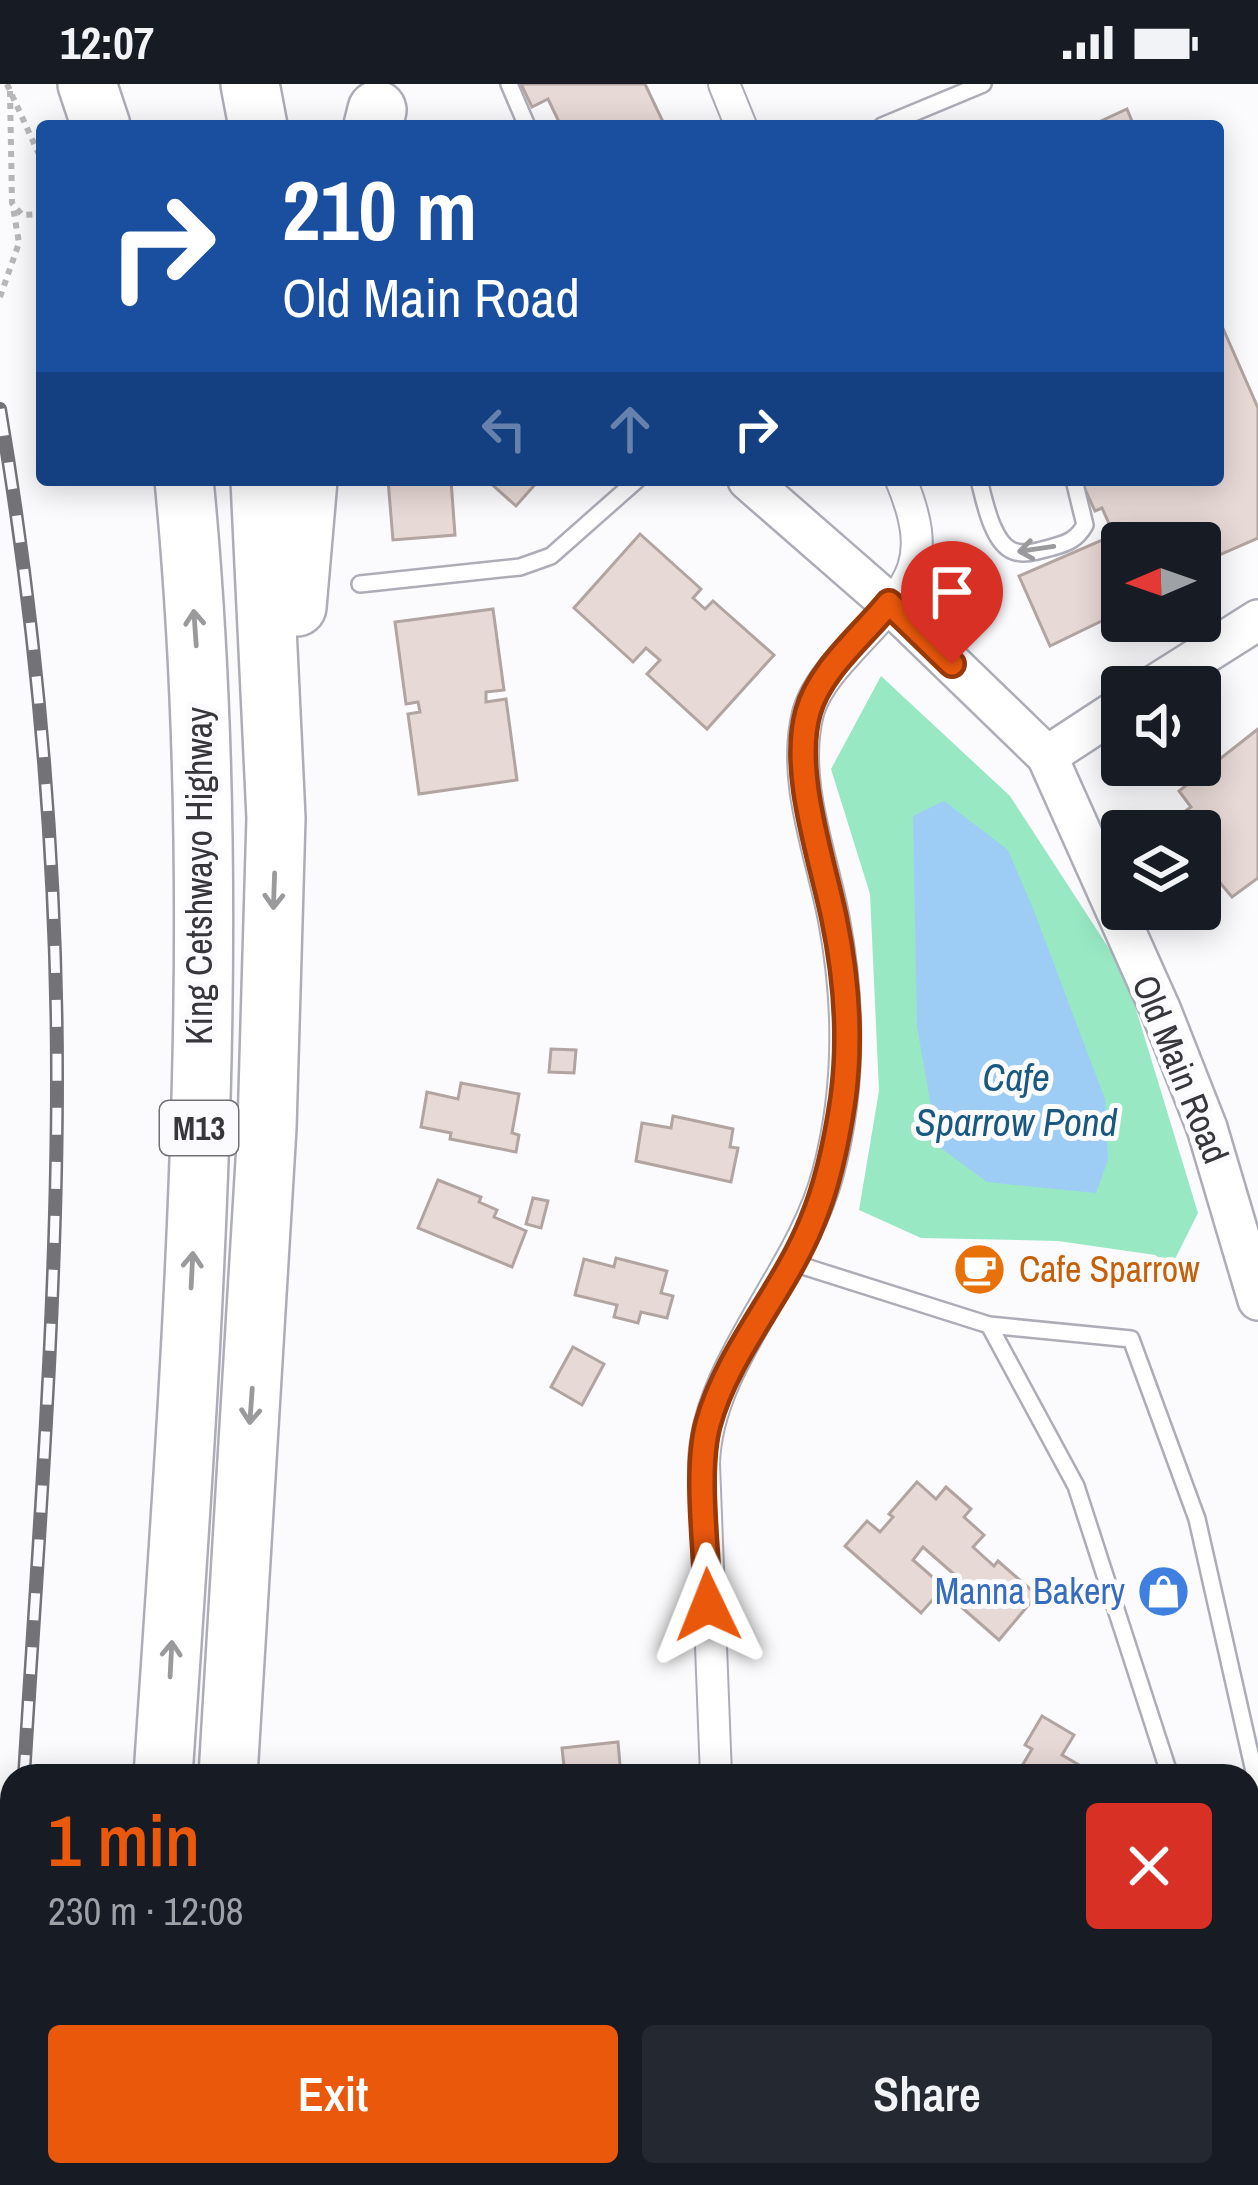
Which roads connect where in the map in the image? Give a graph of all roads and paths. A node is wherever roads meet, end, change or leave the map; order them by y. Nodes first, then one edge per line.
1 (87, 84) edge
2 (129, 84) edge
3 (212, 84) edge
4 (250, 84) edge
5 (509, 84) edge
6 (724, 84) edge
7 (983, 84) edge
8 (9, 88) edge
9 (99, 120) edge
10 (136, 120) edge
11 (217, 120) edge
12 (257, 120) edge
13 (524, 120) edge
14 (739, 120) edge
15 (896, 120) edge
16 (36, 148) edge
17 (12, 203) junction
18 (36, 214) edge
19 (0, 297) edge
20 (184, 486) edge
21 (260, 486) edge
22 (307, 486) edge
23 (630, 486) edge
24 (755, 486) edge
25 (903, 486) edge
26 (981, 486) edge
27 (1075, 486) edge
28 (360, 584) dead end
29 (889, 603) junction
30 (1258, 620) edge
31 (1185, 666) edge
32 (1101, 721) edge
33 (1047, 757) junction
34 (276, 818) junction
35 (790, 1262) junction
36 (1258, 1300) edge
37 (989, 1324) junction
38 (164, 1764) edge
39 (229, 1764) edge
40 (716, 1764) edge
41 (1166, 1764) edge
42 (1249, 1764) edge

1 - 9 highway
2 - 10 highway
3 - 11 highway
4 - 12 highway
5 - 13 lane
6 - 14 street
7 - 15 lane
8 - 16 path
8 - 17 path
17 - 18 path
17 - 19 path
38 -> 20 highway, King Cetshwayo Highway / M13
21 - 34 highway, King Cetshwayo Highway / M13
22 - 34 highway
23 - 28 lane
24 - 29 street, Old Main Road
25 - 29 street
27 -> 26 lane
29 - 33 street, Old Main Road
29 - 35 street
30 - 31 street
32 - 33 street
33 - 36 street, Old Main Road
34 -> 39 highway, King Cetshwayo Highway / M13
35 - 37 lane
35 - 40 street
37 - 41 lane
37 - 42 lane

